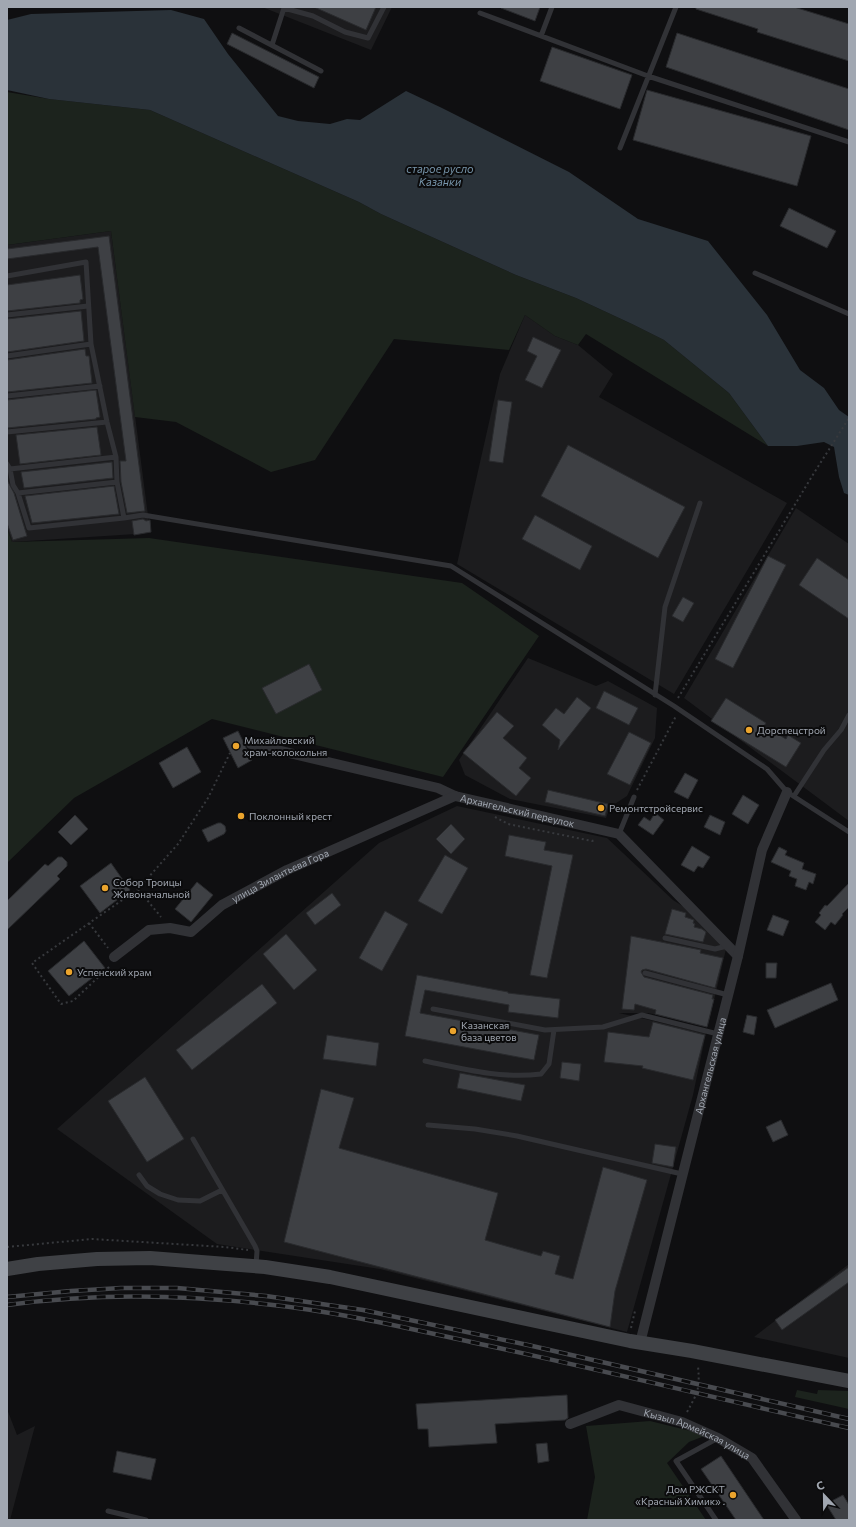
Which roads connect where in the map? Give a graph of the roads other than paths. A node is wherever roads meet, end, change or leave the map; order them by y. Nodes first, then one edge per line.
1 (283, 7) edge
2 (384, 7) edge
3 (552, 7) edge
4 (676, 7) edge
5 (480, 13) dead end
6 (239, 28) dead end
7 (540, 36) junction
8 (272, 45) junction
9 (321, 71) dead end
10 (648, 76) junction
11 (849, 142) edge
12 (620, 148) dead end
13 (755, 273) dead end
14 (7, 276) edge
15 (88, 306) junction
16 (849, 314) edge
17 (7, 315) edge
18 (91, 344) junction
19 (7, 356) edge
20 (100, 386) junction
21 (7, 396) edge
22 (107, 422) junction
23 (7, 432) edge
24 (116, 457) junction
25 (7, 464) edge
26 (10, 470) junction
27 (117, 482) junction
28 (18, 493) junction
29 (700, 503) dead end
30 (124, 518) junction
31 (655, 695) junction
32 (849, 715) edge
33 (251, 744) dead end
34 (790, 794) junction
35 (455, 796) junction
36 (634, 797) road end
37 (849, 832) edge
38 (619, 834) junction
39 (664, 938) dead end
40 (728, 946) junction
41 (738, 956) junction
42 (114, 957) road end
43 (645, 973) dead end
44 (728, 994) junction
45 (433, 1009) dead end
46 (554, 1030) junction
47 (718, 1034) junction
48 (424, 1062) dead end
49 (428, 1125) dead end
50 (193, 1139) dead end
51 (682, 1174) junction
52 (139, 1175) dead end
53 (222, 1190) junction
54 (256, 1266) junction
55 (7, 1269) edge
56 (640, 1343) junction
57 (849, 1381) edge
58 (570, 1424) dead end
59 (718, 1438) junction
60 (108, 1511) dead end
61 (146, 1520) edge
62 (716, 1520) edge
63 (796, 1520) edge

1 - 2 lane
1 - 8 lane
3 - 7 lane
4 - 10 lane
5 - 7 lane
6 - 8 lane
7 - 10 lane
8 - 9 lane
10 - 11 lane
10 - 12 lane
13 - 16 lane
14 - 15 lane
15 - 17 lane
15 - 18 lane
18 - 19 lane
18 - 20 lane
20 - 21 lane
20 - 22 lane
22 - 23 lane
22 - 24 lane
24 - 26 lane
24 - 27 lane
25 - 26 lane
26 - 28 lane
27 - 28 lane
27 - 30 lane
28 - 30 lane
29 - 31 lane
30 - 31 lane
31 - 34 lane
32 - 34 lane
33 - 35 street, Архангельский переулок
34 - 37 lane
34 - 41 street, Архангельская улица
35 - 38 street, Архангельский переулок
35 - 42 street, улица Зилантьева Гора
36 - 38 lane
38 - 40 street
39 - 40 lane
40 - 41 street
41 - 44 street, Архангельская улица
43 - 44 lane
44 - 47 street, Архангельская улица
45 - 46 lane
46 - 47 lane
46 - 48 lane
47 - 51 street, Архангельская улица
49 - 51 lane
50 - 53 lane
51 - 56 street, Архангельская улица
52 - 53 lane
53 - 54 lane
54 - 55 main road
54 - 56 main road
56 - 57 main road
58 - 59 street, Кызыл Армейская улица
59 - 62 lane
59 - 63 street, Кызыл Армейская улица
60 - 61 lane

